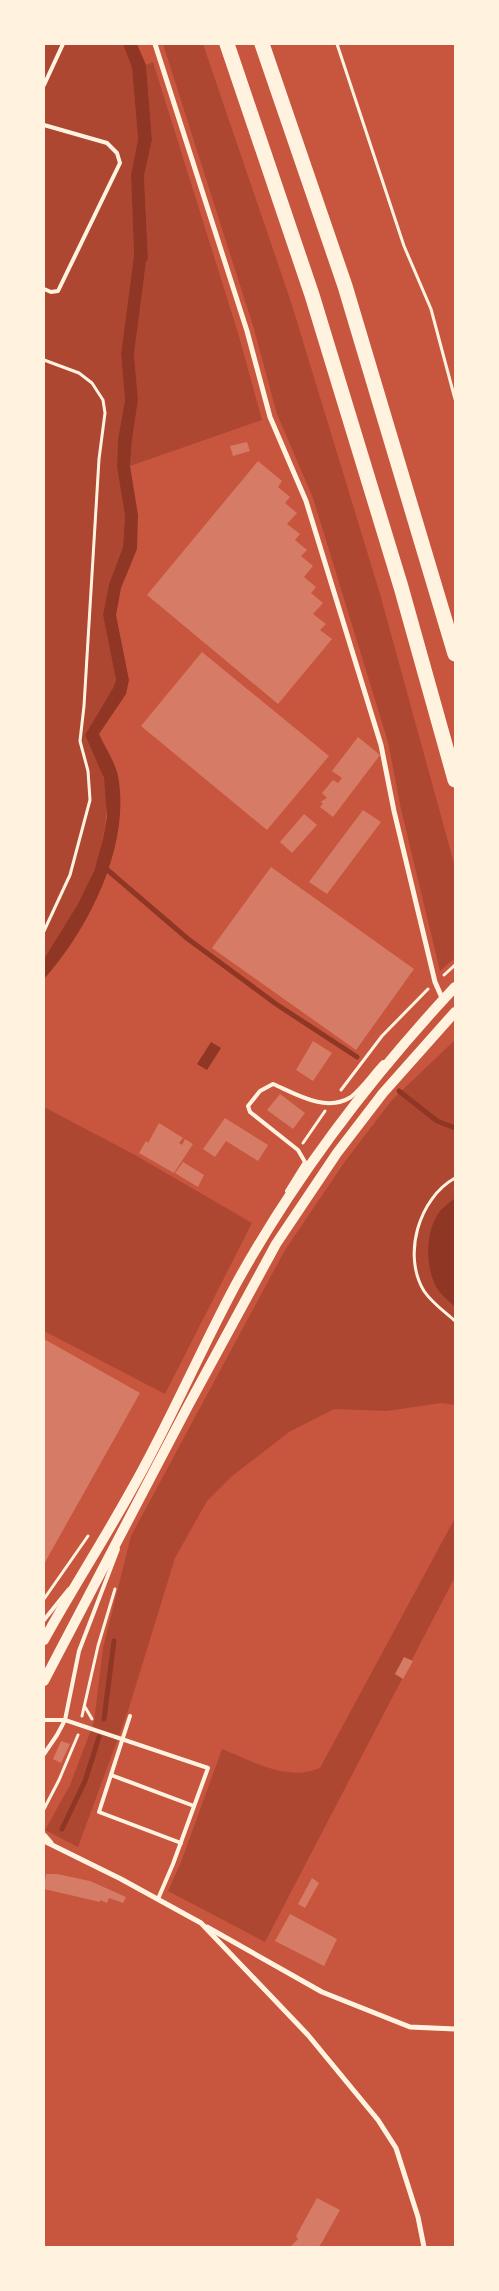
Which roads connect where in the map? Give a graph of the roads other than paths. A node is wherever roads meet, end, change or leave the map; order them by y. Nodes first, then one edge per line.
1 (64, 44) edge
2 (155, 44) edge
3 (227, 44) edge
4 (262, 44) edge
5 (44, 85) edge
6 (44, 125) edge
7 (44, 289) edge
8 (455, 654) edge
9 (455, 780) edge
10 (455, 987) edge
11 (443, 1000) junction
12 (455, 1012) edge
13 (416, 1031) junction
14 (236, 1285) junction
15 (132, 1513) junction
16 (78, 1580) junction
17 (44, 1620) edge
18 (44, 1640) edge
19 (44, 1682) edge
20 (130, 1716) dead end
21 (44, 1720) edge
22 (65, 1720) junction
23 (123, 1738) junction
24 (44, 1754) edge
25 (111, 1775) junction
26 (194, 1806) junction
27 (44, 1835) edge
28 (44, 1841) edge
29 (181, 1843) junction
30 (52, 1844) junction
31 (158, 1899) junction
32 (201, 1923) junction
33 (455, 2029) edge
34 (424, 2247) edge

1 - 5 lane
2 - 11 street
3 - 9 highway
4 - 8 highway
6 - 7 lane
10 - 11 main road
11 - 13 main road
12 - 15 main road
13 - 14 main road
13 - 14 lane
14 - 16 main road
15 - 19 main road
15 - 22 lane
16 - 17 lane
16 - 18 main road
20 - 23 lane
21 - 22 lane
22 - 23 lane
22 - 24 lane
23 - 25 lane
23 - 26 lane
25 - 26 lane
25 - 29 lane
26 - 29 lane
27 - 30 street
28 - 30 street
29 - 31 lane
30 - 31 street
31 - 32 street
32 - 33 street
32 - 34 street

